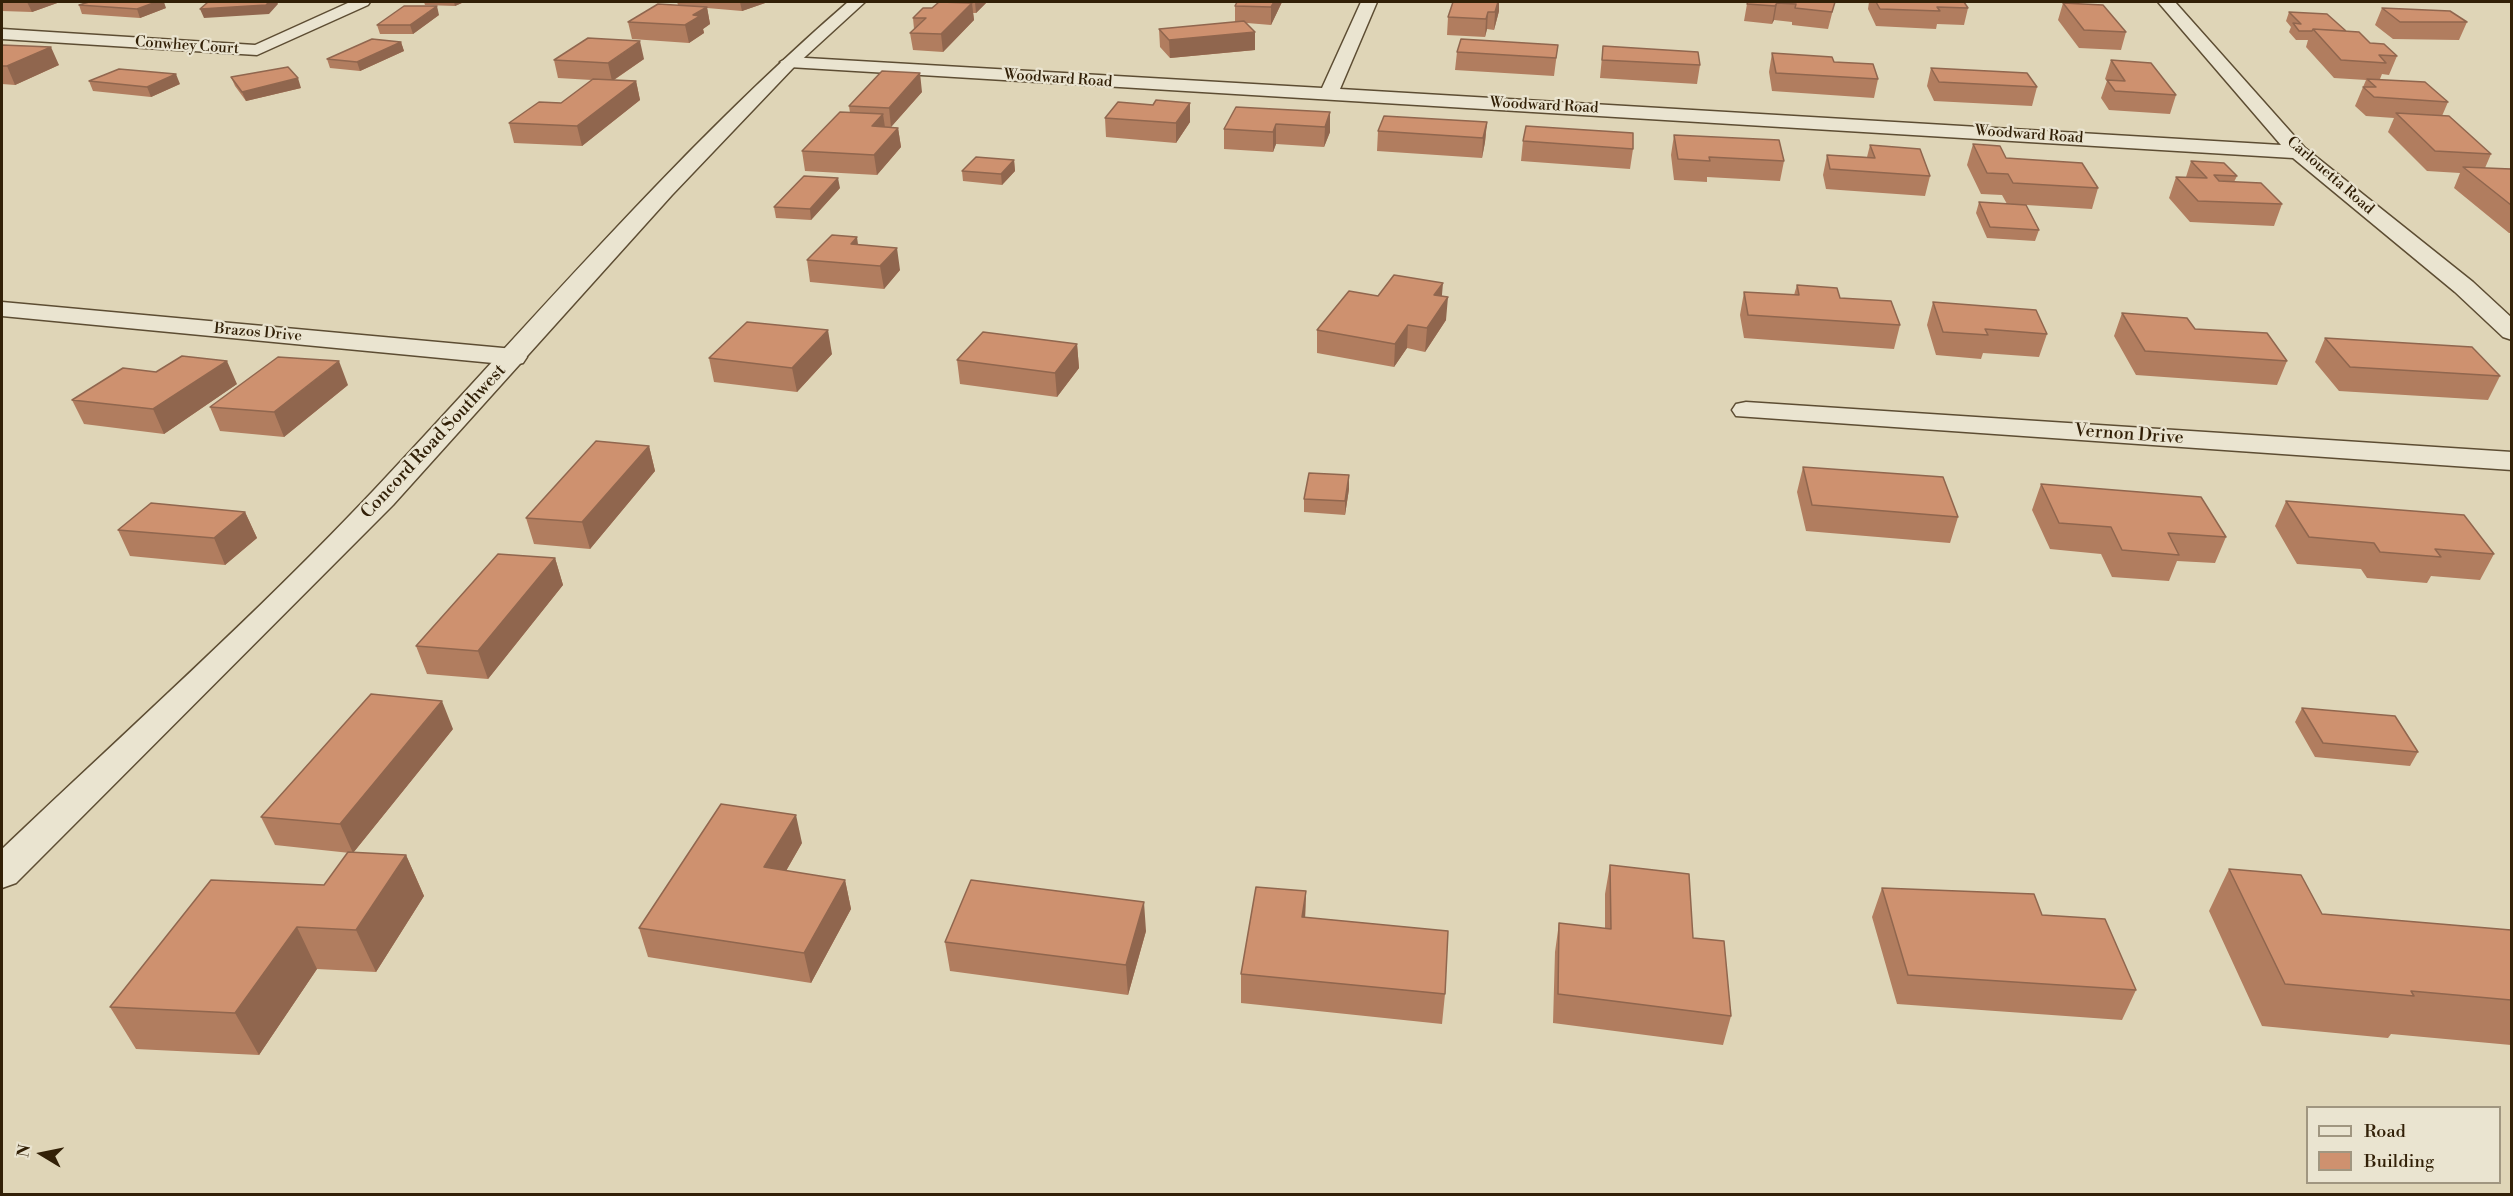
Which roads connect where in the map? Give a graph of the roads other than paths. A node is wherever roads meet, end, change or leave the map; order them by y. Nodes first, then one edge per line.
1 (362, 2) edge
2 (857, 2) edge
3 (1369, 2) edge
4 (2166, 2) edge
5 (2, 34) edge
6 (789, 62) junction
7 (1328, 95) junction
8 (2298, 152) junction
9 (2, 309) edge
10 (2511, 332) edge
11 (514, 357) junction
12 (1746, 410) dead end
13 (2511, 461) edge
14 (2, 873) edge

1 - 5 street, Conwhey Court
2 - 6 street, Concord Road Southwest
3 - 7 street
4 - 8 street, Carlouetta Road
6 - 7 street, Woodward Road
6 - 11 street, Concord Road Southwest
7 - 8 street, Woodward Road
8 - 10 street, Carlouetta Road
9 - 11 street, Brazos Drive
11 - 14 street, Concord Road Southwest
12 - 13 street, Vernon Drive

